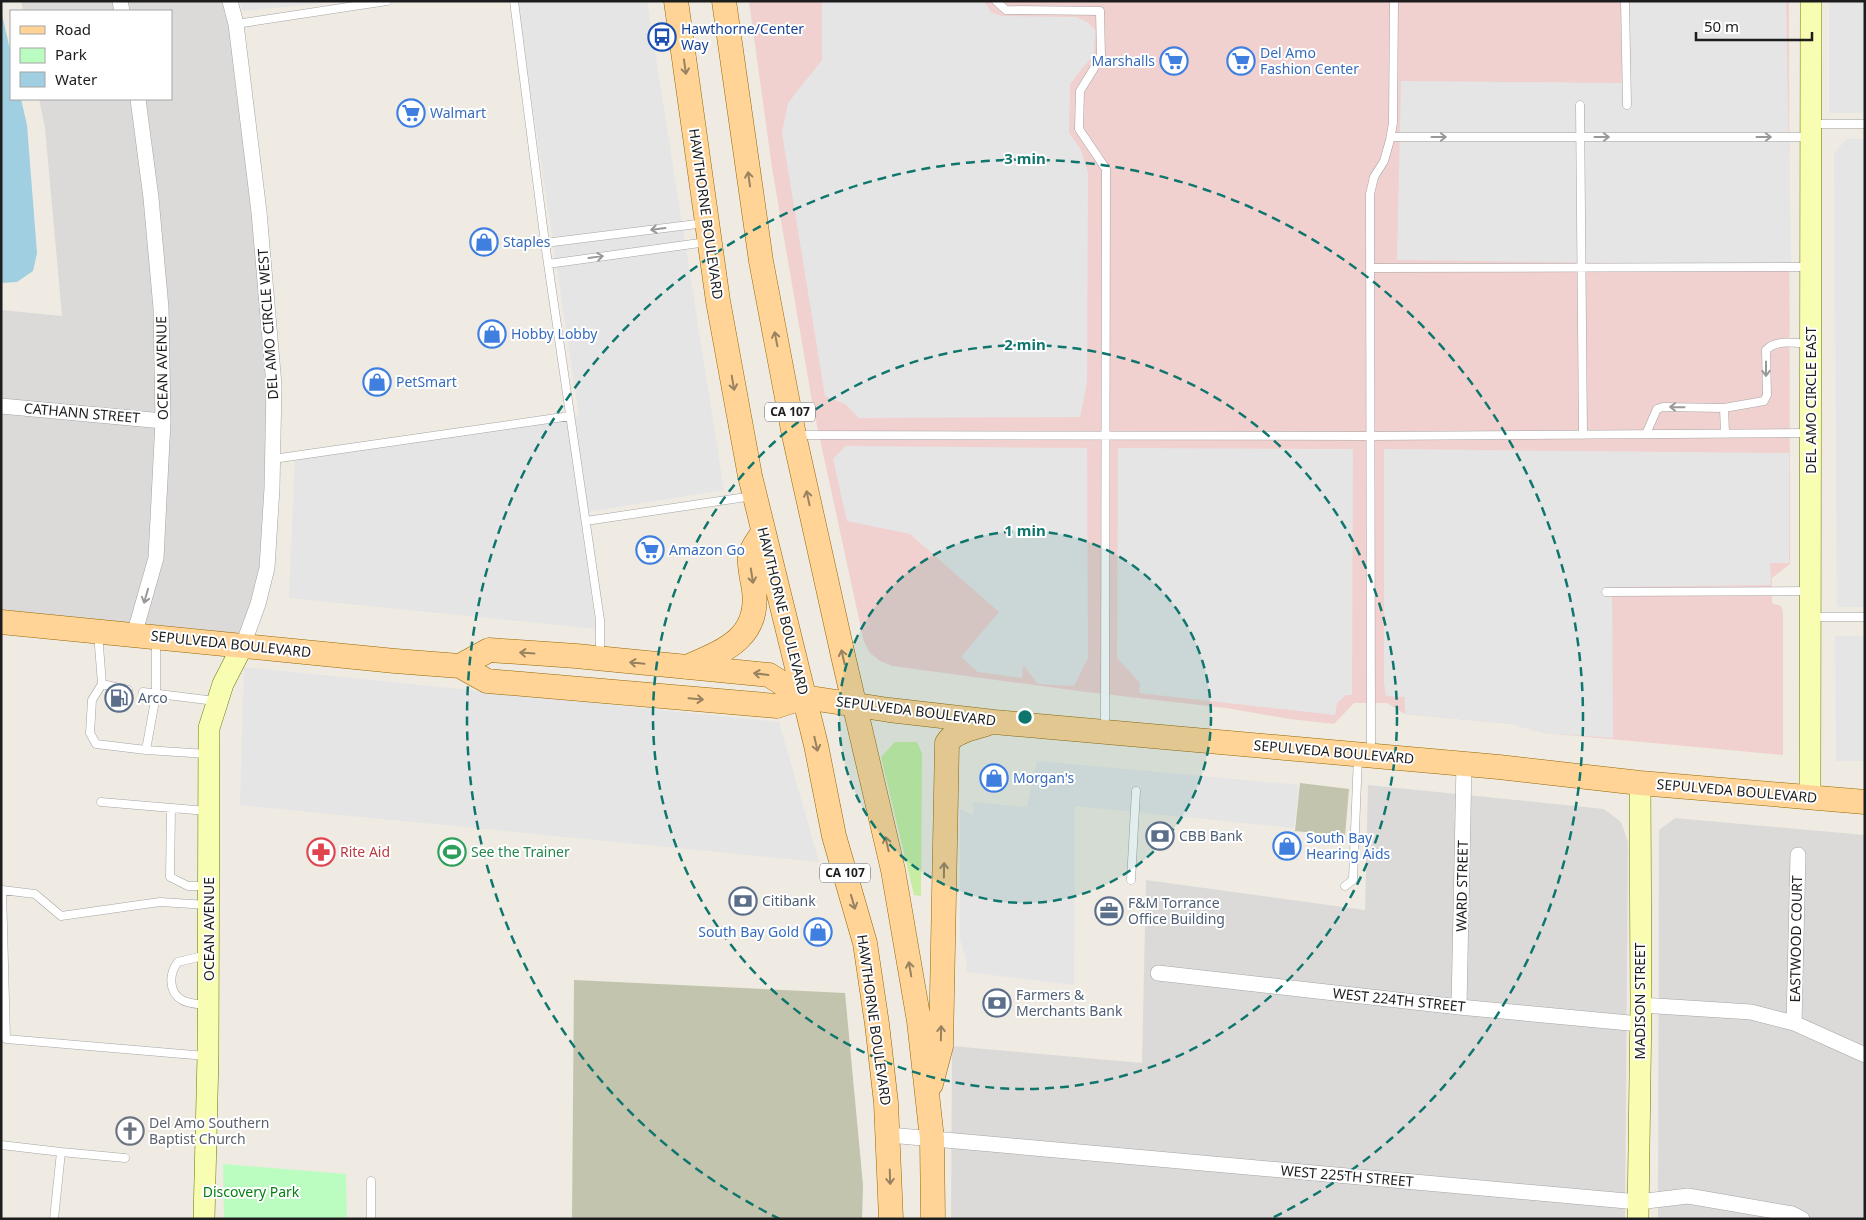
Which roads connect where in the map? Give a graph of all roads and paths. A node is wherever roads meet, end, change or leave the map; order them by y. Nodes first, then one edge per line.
1 (230, 1) edge
2 (387, 1) edge
3 (514, 1) edge
4 (676, 1) edge
5 (740, 1) edge
6 (996, 1) edge
7 (1394, 1) edge
8 (1625, 1) edge
9 (1810, 1) edge
10 (726, 12) edge
11 (236, 24) junction
12 (138, 100) edge
13 (1580, 105) dead end
14 (1627, 105) dead end
15 (1865, 124) edge
16 (1810, 131) junction
17 (1391, 137) junction
18 (1580, 137) junction
19 (708, 232) junction
20 (545, 243) junction
21 (548, 264) junction
22 (1811, 267) junction
23 (1370, 268) junction
24 (1581, 268) junction
25 (1811, 344) junction
26 (1, 406) edge
27 (1724, 408) junction
28 (570, 416) junction
29 (163, 421) junction
30 (1811, 433) junction
31 (1583, 434) junction
32 (1646, 434) junction
33 (1725, 434) junction
34 (794, 435) junction
35 (1107, 435) junction
36 (1370, 436) junction
37 (273, 459) junction
38 (755, 496) junction
39 (586, 521) junction
40 (763, 532) junction
41 (1811, 590) junction
42 (1606, 592) dead end
43 (1811, 617) junction
44 (1865, 617) edge
45 (1, 622) edge
46 (98, 631) junction
47 (145, 636) junction
48 (243, 645) junction
49 (600, 659) junction
50 (460, 666) junction
51 (686, 668) junction
52 (102, 684) junction
53 (128, 690) dead end
54 (143, 692) dead end
55 (156, 695) junction
56 (804, 697) junction
57 (217, 701) junction
58 (855, 704) junction
59 (994, 722) junction
60 (1106, 732) junction
61 (146, 750) junction
62 (209, 754) junction
63 (1365, 755) junction
64 (1464, 764) junction
65 (1640, 783) junction
66 (1136, 791) dead end
67 (1810, 798) junction
68 (102, 802) dead end
69 (1865, 802) edge
70 (171, 808) junction
71 (209, 811) junction
72 (1798, 855) dead end
73 (1131, 880) dead end
74 (1345, 886) dead end
75 (209, 896) junction
76 (209, 955) junction
77 (1158, 973) dead end
78 (208, 1005) junction
79 (1459, 1007) junction
80 (1641, 1014) junction
81 (1794, 1023) junction
82 (1865, 1055) edge
83 (208, 1056) junction
84 (928, 1097) junction
85 (889, 1134) junction
86 (932, 1139) junction
87 (1, 1145) edge
88 (61, 1152) junction
89 (124, 1158) dead end
90 (371, 1181) dead end
91 (1638, 1210) edge
92 (54, 1219) edge
93 (204, 1219) edge
94 (371, 1219) edge
95 (891, 1219) edge
96 (934, 1219) edge
97 (1802, 1219) edge

1 - 11 street, DEL AMO CIRCLE WEST
2 - 11 lane
3 - 20 lane
4 -> 19 main road, HAWTHORNE BOULEVARD / CA 107
5 - 10 main road
6 - 35 lane
7 - 17 lane
8 - 14 lane
9 - 16 street, DEL AMO CIRCLE EAST
34 -> 10 main road, CA 107
11 - 37 street, DEL AMO CIRCLE WEST
12 - 29 street, OCEAN AVENUE
13 - 18 lane
15 - 16 lane
18 -> 16 lane
16 - 22 street, DEL AMO CIRCLE EAST
17 -> 18 lane
17 - 23 lane
18 - 24 lane
19 -> 20 lane
21 -> 19 lane
19 -> 38 main road, HAWTHORNE BOULEVARD / CA 107
20 - 21 lane
21 - 28 lane
22 - 24 lane
22 - 25 street, DEL AMO CIRCLE EAST
23 - 24 lane
23 - 36 lane
24 - 31 lane
25 -> 27 lane
25 - 30 street, DEL AMO CIRCLE EAST
26 - 29 street, CATHANN STREET
27 -> 32 lane
27 - 33 lane
28 - 37 lane
28 - 39 lane
29 -> 47 street, OCEAN AVENUE
30 - 33 lane
30 - 41 street, DEL AMO CIRCLE EAST
31 - 32 lane
31 - 36 lane
32 - 33 lane
34 - 35 lane
58 -> 34 main road, CA 107
35 - 36 lane
35 - 60 lane
36 - 63 lane
37 - 48 street, DEL AMO CIRCLE WEST
38 - 39 lane
38 - 40 main road, HAWTHORNE BOULEVARD / CA 107
39 - 49 lane
40 -> 51 main road
40 - 56 main road, HAWTHORNE BOULEVARD / CA 107
41 - 42 lane
41 - 43 street, DEL AMO CIRCLE EAST
43 - 44 lane
43 - 67 street, DEL AMO CIRCLE EAST
45 - 46 main road, SEPULVEDA BOULEVARD
46 - 47 main road, SEPULVEDA BOULEVARD
46 - 52 lane
47 - 48 main road, SEPULVEDA BOULEVARD
47 - 55 lane
48 - 50 main road, SEPULVEDA BOULEVARD
48 - 57 street, OCEAN AVENUE
49 -> 50 main road, SEPULVEDA BOULEVARD
51 -> 49 main road, SEPULVEDA BOULEVARD
50 -> 56 main road, SEPULVEDA BOULEVARD
56 -> 51 main road, SEPULVEDA BOULEVARD
52 - 53 lane
52 - 61 lane
54 - 55 lane
55 - 57 lane
55 - 61 lane
56 - 58 main road, SEPULVEDA BOULEVARD
56 -> 85 main road, HAWTHORNE BOULEVARD / CA 107
57 - 62 street, OCEAN AVENUE
58 - 59 main road, SEPULVEDA BOULEVARD
84 -> 58 main road, CA 107
59 - 60 main road, SEPULVEDA BOULEVARD
84 -> 59 main road
60 - 63 main road, SEPULVEDA BOULEVARD
61 - 62 lane
62 - 71 street, OCEAN AVENUE
63 - 64 main road, SEPULVEDA BOULEVARD
63 - 74 lane
64 - 65 main road, SEPULVEDA BOULEVARD
64 - 79 street, WARD STREET
65 - 67 main road, SEPULVEDA BOULEVARD
65 - 80 street, MADISON STREET
66 - 73 lane
67 - 69 main road, SEPULVEDA BOULEVARD
68 - 70 lane
70 - 71 lane
70 - 75 lane
71 - 75 street, OCEAN AVENUE
72 - 81 street, EASTWOOD COURT
75 - 76 street, OCEAN AVENUE
75 - 83 lane
76 - 78 street, OCEAN AVENUE
76 - 78 lane
77 - 79 street, WEST 224TH STREET
78 - 83 street, OCEAN AVENUE
79 - 80 street, WEST 224TH STREET
80 - 81 street, WEST 224TH STREET
80 - 91 street, MADISON STREET
81 - 82 street, WEST 224TH STREET
83 - 93 street, OCEAN AVENUE
84 - 86 main road, CA 107
85 - 86 street, WEST 225TH STREET
85 -> 95 main road, HAWTHORNE BOULEVARD / CA 107
86 - 91 street, WEST 225TH STREET
86 - 96 main road, CA 107
87 - 88 lane
88 - 89 lane
88 - 92 lane
90 - 94 lane
91 - 97 street, WEST 225TH STREET

